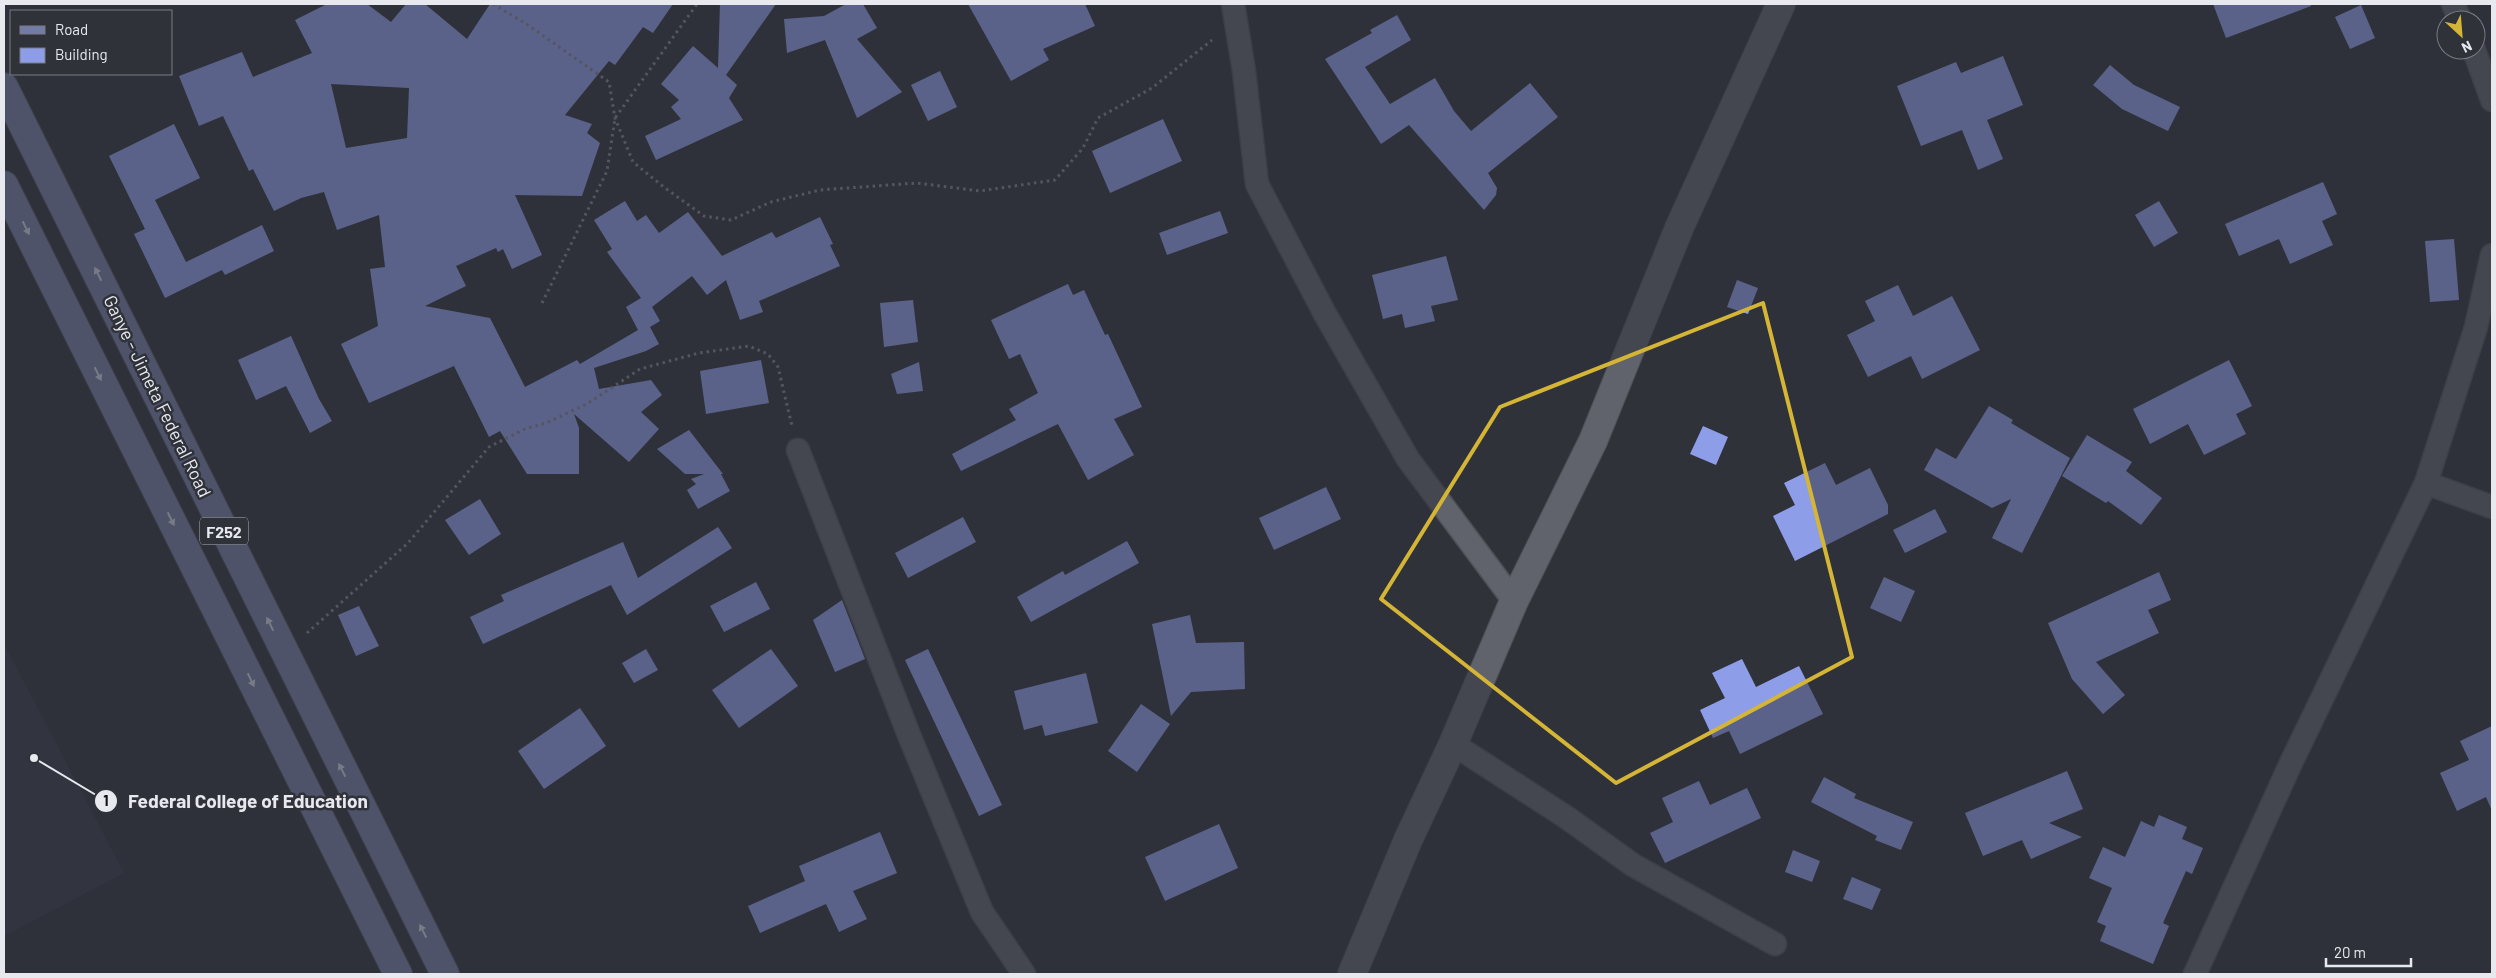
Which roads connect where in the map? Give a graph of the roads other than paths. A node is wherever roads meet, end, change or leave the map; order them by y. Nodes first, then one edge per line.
1 (1781, 4) edge
2 (1234, 12) edge
3 (2478, 60) edge
4 (4, 87) edge
5 (2492, 100) edge
6 (4, 185) edge
7 (2492, 255) edge
8 (798, 450) road end
9 (2426, 483) junction
10 (2492, 507) edge
11 (1514, 600) junction
12 (1453, 744) junction
13 (369, 824) junction
14 (331, 842) junction
15 (1775, 944) dead end
16 (398, 974) edge
17 (445, 974) edge
18 (1024, 974) edge
19 (1352, 974) edge
20 (2195, 974) edge

1 - 11 street
2 - 11 street
3 - 5 street
13 -> 4 main road, Ganye - Jimeta Federal Road / F252
6 -> 14 main road, F252
7 - 9 street
8 - 18 street
9 - 10 street
9 - 20 street
11 - 12 street
12 - 15 street
12 - 19 street
13 - 14 main road
17 -> 13 main road, Ganye - Jimeta Federal Road / F252
14 - 16 main road, F252

